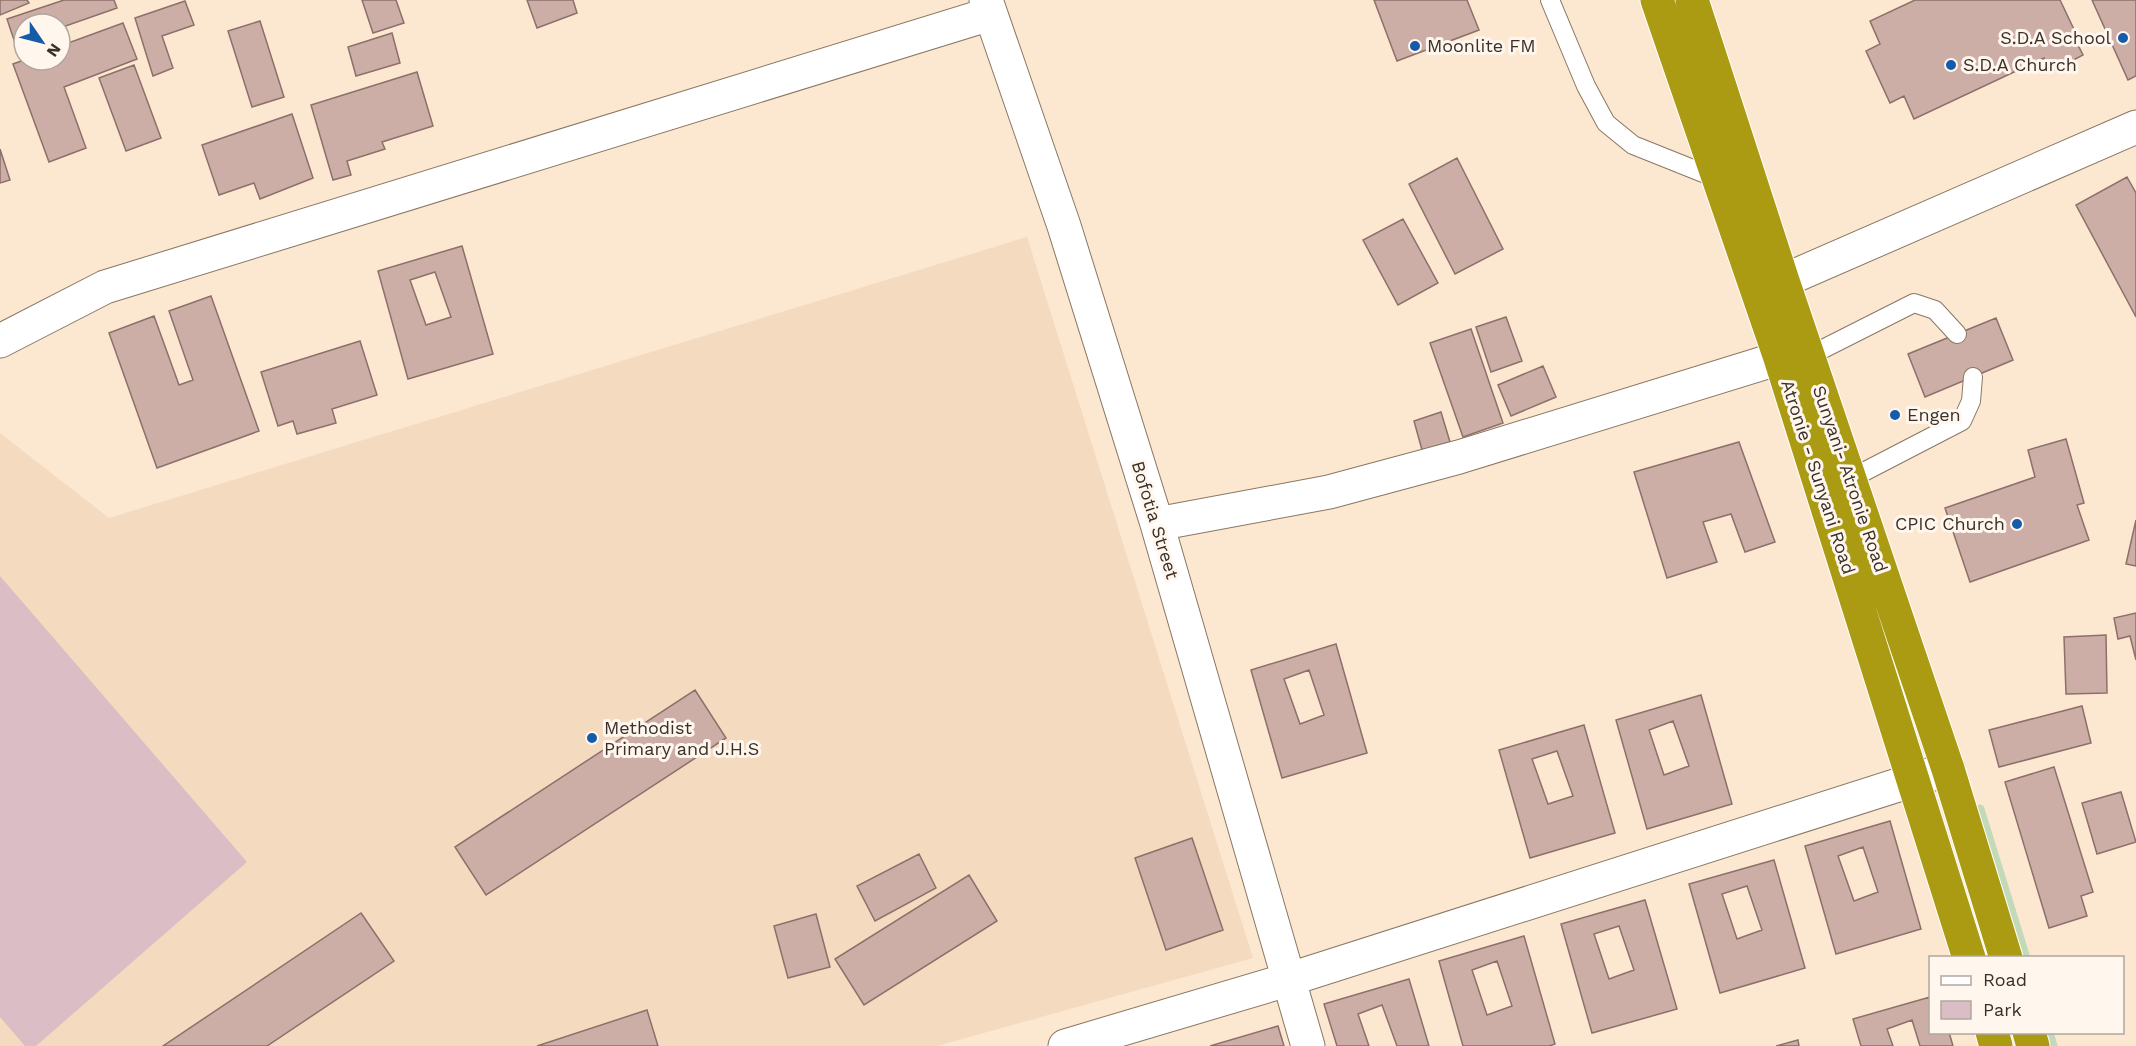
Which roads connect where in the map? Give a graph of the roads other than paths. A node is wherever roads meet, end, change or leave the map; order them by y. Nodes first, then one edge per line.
1 (1550, 0) edge
2 (1657, 0) edge
3 (1692, 0) edge
4 (988, 7) edge
5 (2136, 127) edge
6 (1718, 179) junction
7 (1783, 281) junction
8 (1957, 334) dead end
9 (0, 341) edge
10 (1794, 357) junction
11 (1973, 377) dead end
12 (1850, 479) junction
13 (1157, 524) junction
14 (1948, 769) junction
15 (1914, 781) junction
16 (1969, 956) edge
17 (2006, 956) edge
18 (1287, 980) junction
19 (1065, 1046) edge
20 (1308, 1046) edge

1 - 6 lane
2 - 6 highway, Atronie - Sunyani Road
3 - 7 highway, Sunyani- Atronie Road
4 - 9 street
4 - 13 street, Bofotia Street
5 - 7 street
6 - 10 highway, Atronie - Sunyani Road
7 - 10 highway, Sunyani- Atronie Road
8 - 10 lane
10 - 12 highway, Sunyani- Atronie Road
10 - 13 street
10 - 15 highway, Atronie - Sunyani Road
11 - 12 lane
12 - 14 highway, Sunyani- Atronie Road
13 - 18 street, Bofotia Street
14 - 15 street
14 - 17 highway, Sunyani- Atronie Road
15 - 16 highway, Atronie - Sunyani Road
15 - 18 street
18 - 19 street
18 - 20 street, Bofotia Street

